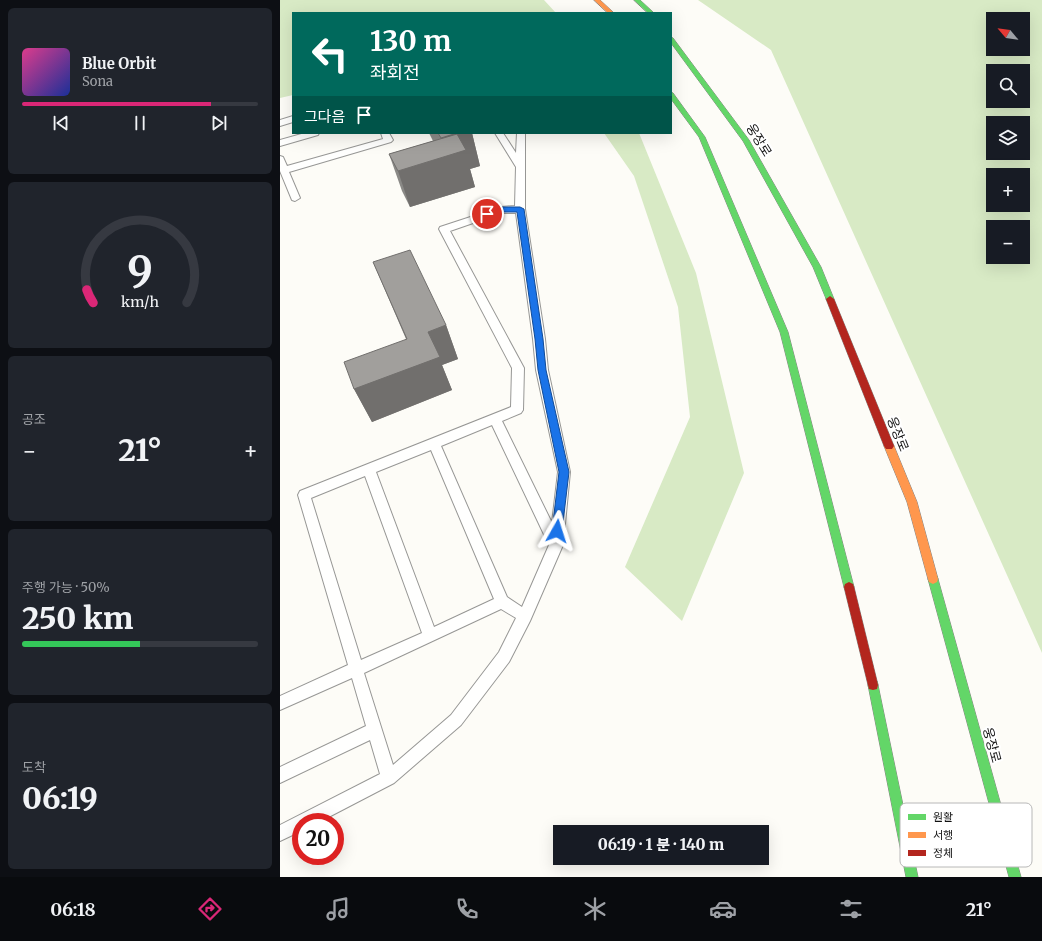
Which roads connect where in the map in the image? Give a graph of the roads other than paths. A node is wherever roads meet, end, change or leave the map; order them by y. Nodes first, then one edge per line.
1 (598, 0) edge
2 (638, 0) edge
3 (610, 12) edge
4 (650, 12) edge
5 (672, 40) edge
6 (672, 95) edge
7 (292, 119) edge
8 (280, 123) edge
9 (312, 134) edge
10 (385, 134) edge
11 (500, 134) edge
12 (521, 134) edge
13 (280, 143) edge
14 (280, 159) edge
15 (520, 166) junction
16 (284, 170) junction
17 (295, 198) dead end
18 (520, 209) junction
19 (495, 418) junction
20 (434, 442) junction
21 (369, 469) junction
22 (556, 545) junction
23 (502, 602) junction
24 (525, 616) junction
25 (430, 636) junction
26 (356, 669) junction
27 (280, 703) edge
28 (375, 730) junction
29 (280, 775) edge
30 (389, 778) junction
31 (995, 803) edge
32 (320, 813) edge
33 (900, 815) edge
34 (292, 827) edge
35 (280, 833) edge
36 (910, 867) edge
37 (1012, 867) edge
38 (912, 877) edge
39 (1015, 877) edge

1 - 3 highway
2 - 4 highway
5 - 31 highway, 웅장로
6 - 33 highway
7 - 8 lane
9 - 13 lane
10 - 16 lane
11 - 15 lane
12 - 15 lane
14 - 16 lane
15 - 18 lane
16 - 17 lane
18 - 19 lane
18 - 22 lane
19 - 20 lane
19 - 22 lane
20 - 21 lane
20 - 23 lane
21 - 25 lane
21 - 26 lane
22 - 24 lane
23 - 24 lane
23 - 25 lane
24 - 30 lane
25 - 26 lane
26 - 27 lane
26 - 28 lane
28 - 29 lane
28 - 30 lane
30 - 32 lane
34 - 35 lane
36 - 38 highway
37 - 39 highway, 웅장로

